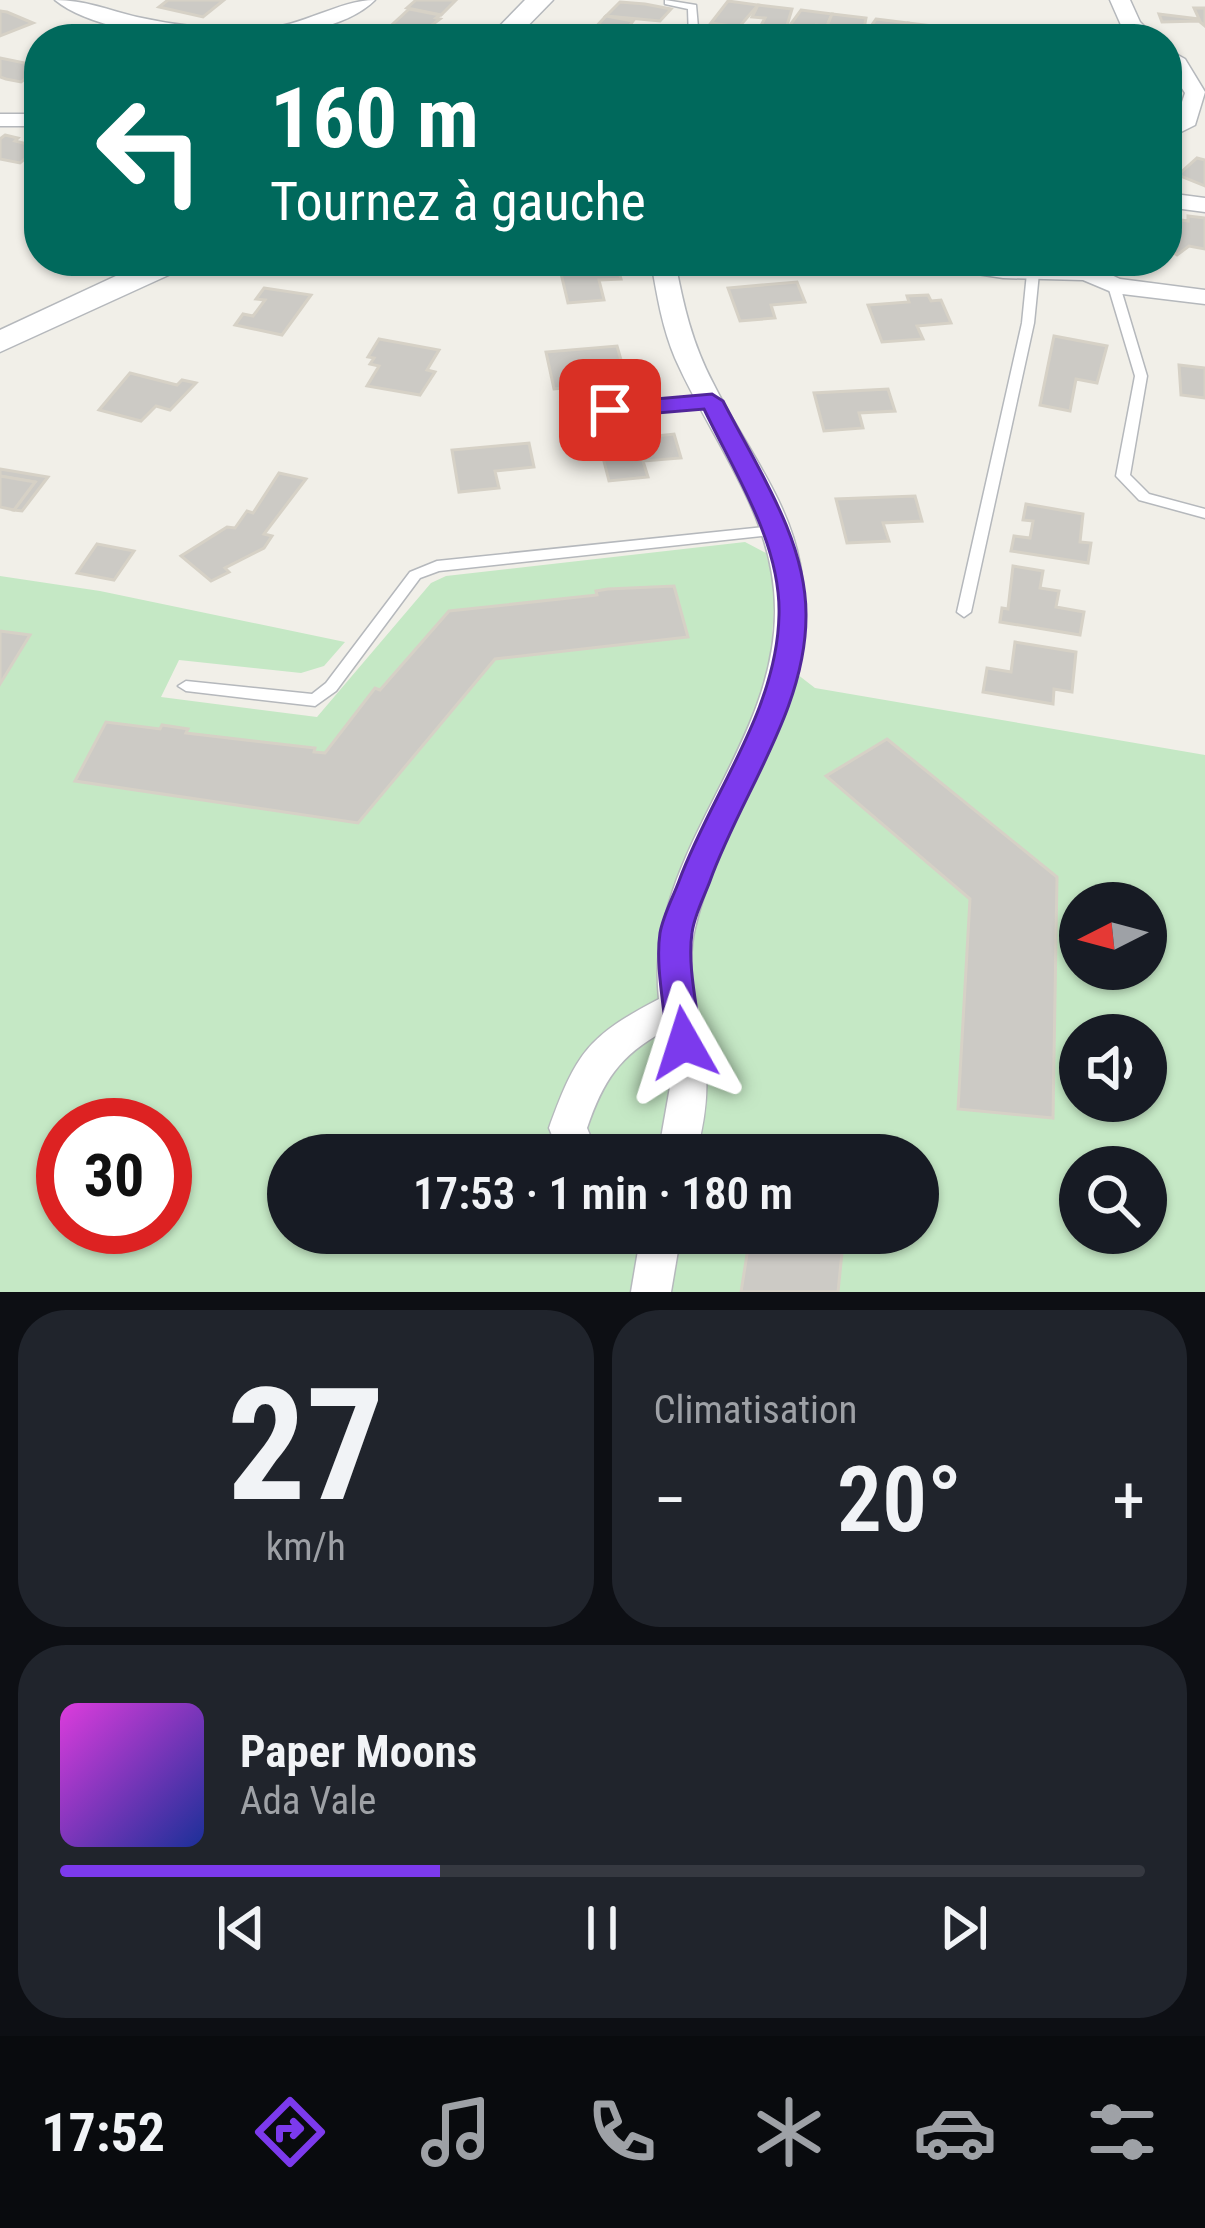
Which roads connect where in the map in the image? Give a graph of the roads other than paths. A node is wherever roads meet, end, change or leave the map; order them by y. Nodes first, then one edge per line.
1 (65, 0) edge
2 (365, 0) edge
3 (540, 0) edge
4 (566, 0) edge
5 (668, 2) edge
6 (151, 24) edge
7 (320, 24) edge
8 (515, 24) edge
9 (546, 24) edge
10 (694, 24) edge
11 (1182, 72) edge
12 (1182, 124) edge
13 (100, 276) edge
14 (141, 276) edge
15 (666, 276) edge
16 (1034, 276) edge
17 (1106, 276) edge
18 (1114, 276) edge
19 (1205, 297) edge
20 (0, 323) edge
21 (0, 342) edge
22 (712, 401) junction
23 (570, 414) dead end
24 (1205, 514) edge
25 (774, 530) junction
26 (964, 612) dead end
27 (186, 686) dead end
28 (678, 1006) junction
29 (570, 1134) edge
30 (680, 1134) edge
31 (657, 1254) edge
32 (651, 1292) edge

1 - 6 street
2 - 7 street
3 - 8 street
4 - 9 street
5 - 10 lane
11 - 12 street
13 - 20 street
14 - 21 street
15 - 22 street
16 - 26 lane
17 - 24 lane
18 - 19 street
22 - 23 lane
22 - 25 street
25 - 27 lane
25 - 28 street
28 - 29 street
28 - 30 street
31 - 32 street

